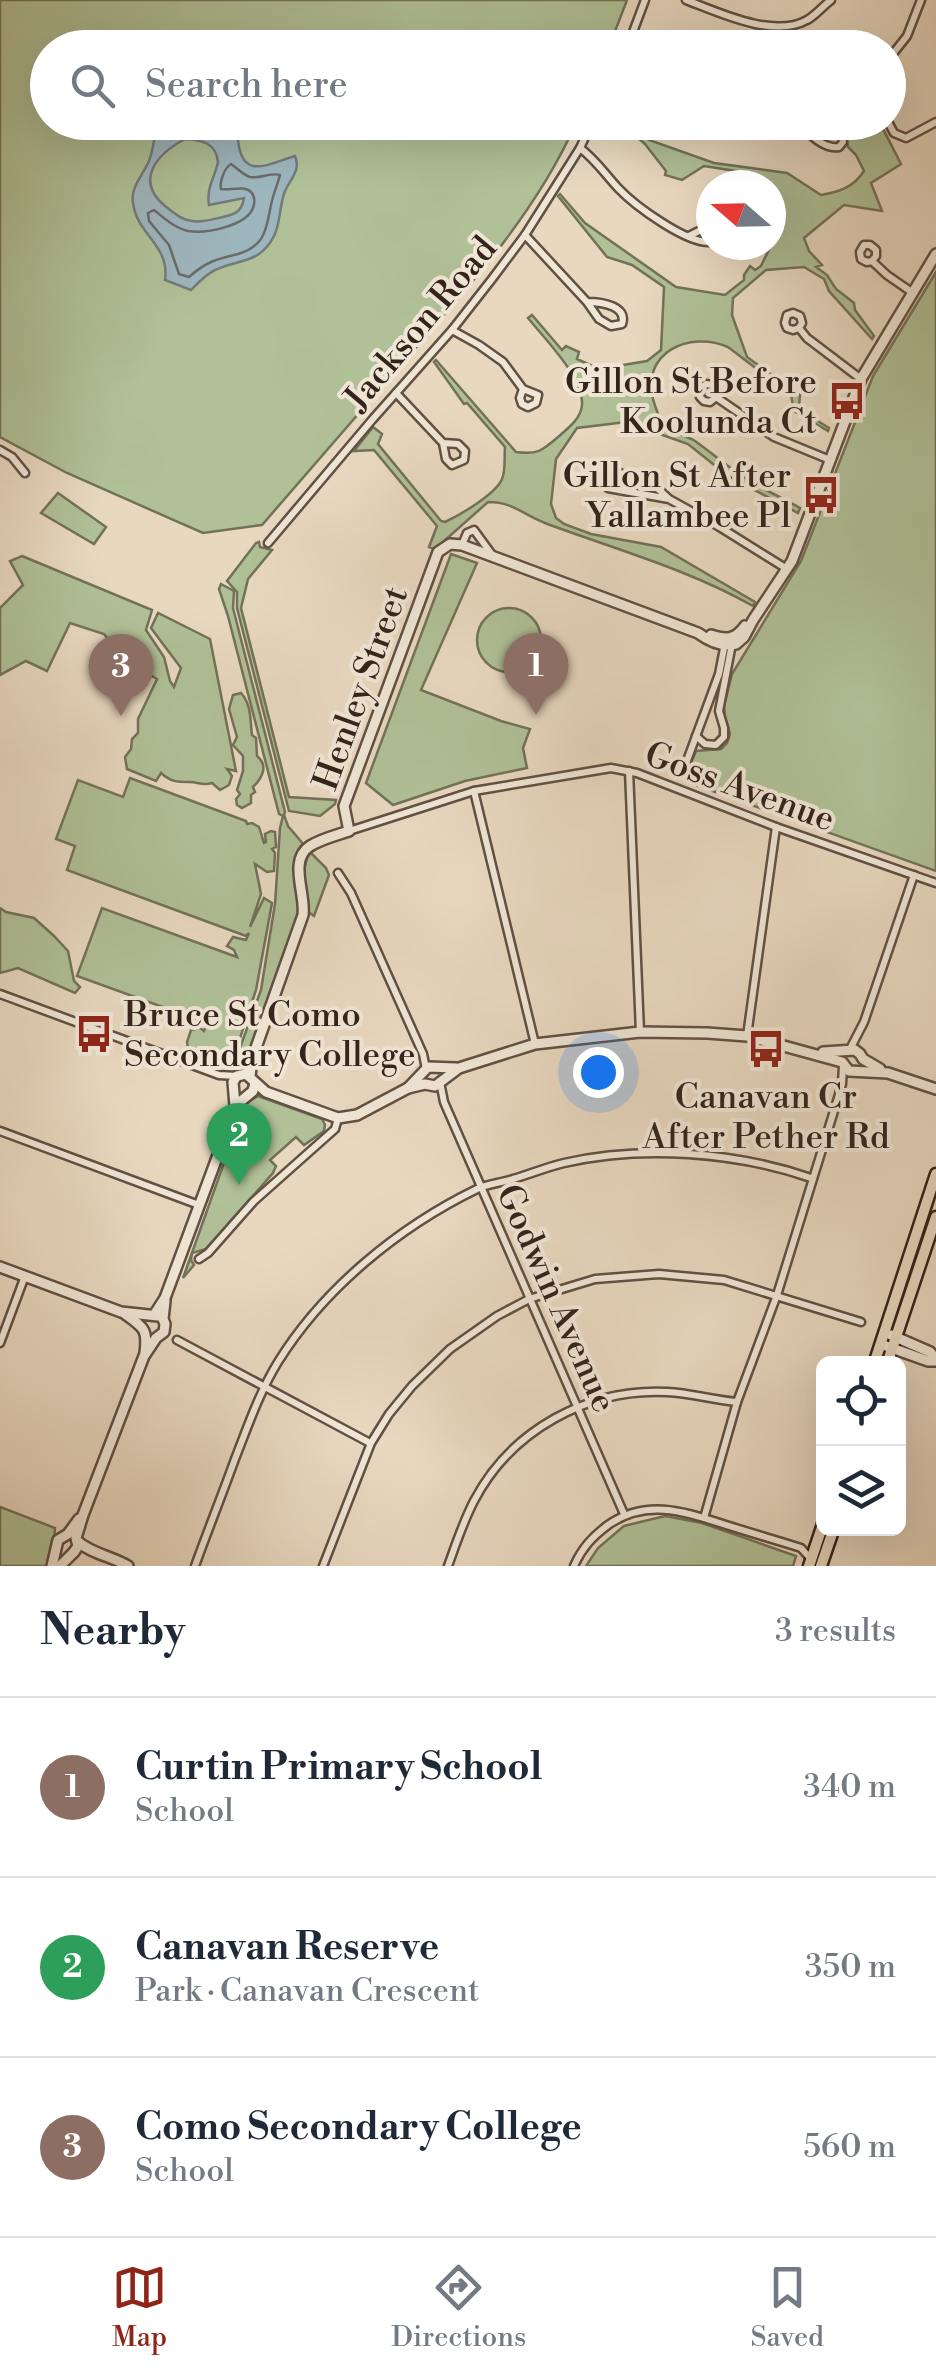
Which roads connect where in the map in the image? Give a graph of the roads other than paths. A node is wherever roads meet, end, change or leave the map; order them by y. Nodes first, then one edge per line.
1 (644, 0) edge
2 (686, 0) edge
3 (922, 0) edge
4 (828, 1) edge
5 (633, 30) edge
6 (906, 37) edge
7 (936, 122) edge
8 (906, 138) edge
9 (584, 140) edge
10 (818, 140) edge
11 (842, 140) edge
12 (580, 148) junction
13 (696, 233) edge
14 (525, 235) junction
15 (688, 237) junction
16 (696, 240) edge
17 (936, 254) edge
18 (872, 260) dead end
19 (913, 293) junction
20 (587, 302) junction
21 (799, 328) dead end
22 (452, 330) junction
23 (862, 379) junction
24 (523, 388) dead end
25 (396, 393) junction
26 (716, 397) dead end
27 (443, 443) dead end
28 (0, 450) edge
29 (830, 460) junction
30 (25, 473) dead end
31 (669, 499) junction
32 (268, 544) dead end
33 (462, 544) junction
34 (494, 558) junction
35 (787, 570) junction
36 (729, 642) junction
37 (696, 736) junction
38 (685, 766) dead end
39 (629, 771) junction
40 (474, 791) junction
41 (776, 827) junction
42 (349, 831) junction
43 (338, 873) dead end
44 (914, 875) junction
45 (936, 884) edge
46 (0, 994) edge
47 (864, 1022) junction
48 (640, 1032) junction
49 (747, 1036) junction
50 (535, 1044) junction
51 (845, 1058) junction
52 (859, 1064) junction
53 (432, 1076) junction
54 (244, 1084) junction
55 (936, 1089) edge
56 (838, 1098) junction
57 (335, 1117) junction
58 (0, 1131) edge
59 (936, 1174) edge
60 (811, 1178) junction
61 (480, 1187) junction
62 (199, 1205) junction
63 (936, 1217) edge
64 (199, 1259) dead end
65 (0, 1267) edge
66 (25, 1276) junction
67 (776, 1295) junction
68 (528, 1298) junction
69 (124, 1313) junction
70 (155, 1317) junction
71 (861, 1322) dead end
72 (149, 1333) junction
73 (177, 1340) dead end
74 (888, 1340) junction
75 (0, 1344) edge
76 (879, 1356) edge
77 (887, 1356) edge
78 (936, 1360) edge
79 (264, 1386) junction
80 (737, 1402) junction
81 (577, 1407) junction
82 (371, 1443) junction
83 (624, 1514) junction
84 (704, 1518) junction
85 (818, 1536) edge
86 (831, 1536) edge
87 (816, 1542) junction
88 (73, 1544) junction
89 (58, 1546) junction
90 (801, 1548) junction
91 (810, 1562) edge
92 (52, 1566) edge
93 (60, 1566) edge
94 (116, 1566) edge
95 (128, 1566) edge
96 (195, 1566) edge
97 (323, 1566) edge
98 (448, 1566) edge
99 (574, 1566) edge
100 (822, 1566) edge

1 - 5 street
2 - 4 street
3 - 6 street
7 - 8 street
9 - 12 street, Jackson Road
10 - 11 street
12 - 14 street, Jackson Road
12 - 15 street
13 - 15 street
14 - 20 street
14 - 22 street, Jackson Road
15 - 16 street
17 - 19 street
18 - 19 street
19 - 23 street
20 - 20 street
21 - 23 street
22 - 24 street
22 - 25 street, Jackson Road
23 - 29 street
25 - 27 street
25 - 32 street, Jackson Road
26 - 29 street
28 - 30 street
29 - 35 street
31 - 31 street
31 - 35 street
33 - 34 street
33 - 34 street
33 - 42 street, Henley Street
34 - 36 street
35 - 36 street
36 - 37 street
36 - 37 street
37 - 38 street
39 - 40 street, Goss Avenue
39 - 41 street, Goss Avenue
39 - 48 street
40 - 42 street, Goss Avenue
40 - 50 street
41 - 44 street, Goss Avenue
41 - 49 street
42 - 54 street, Henley Street
43 - 53 street, Godwin Avenue
44 - 45 street, Goss Avenue
44 - 47 street
46 - 54 street
47 - 51 street
47 - 52 street
48 - 49 street
48 - 50 street
49 - 51 street
50 - 53 street
51 - 52 street
51 - 52 street
51 - 56 street
52 - 55 street
52 - 56 street
53 - 57 street
53 - 61 street, Godwin Avenue
54 - 57 street
54 - 62 street
56 - 60 street
57 - 64 street
58 - 62 street
59 - 74 main road
60 - 61 street
60 - 67 street
61 - 68 street, Godwin Avenue
61 - 79 street
62 - 70 street
63 - 74 main road
65 - 66 street
66 - 69 street
66 - 75 street
67 - 68 street
67 - 71 street
67 - 80 street
68 - 81 street, Godwin Avenue
68 - 82 street
69 - 70 street
69 - 72 street
70 - 72 street
70 - 72 street
72 - 88 street
73 - 79 street
74 - 76 main road
74 - 77 main road
74 - 78 street
79 - 82 street
79 - 96 street
80 - 81 street
80 - 84 street
81 - 83 street, Godwin Avenue
81 - 98 street
82 - 97 street
83 - 84 street
83 - 99 street
84 - 90 street
85 - 87 main road
86 - 100 main road
87 - 90 street
87 - 91 main road
88 - 89 street
88 - 89 street
88 - 93 street
88 - 94 street
88 - 95 street
89 - 92 street
90 - 91 street

